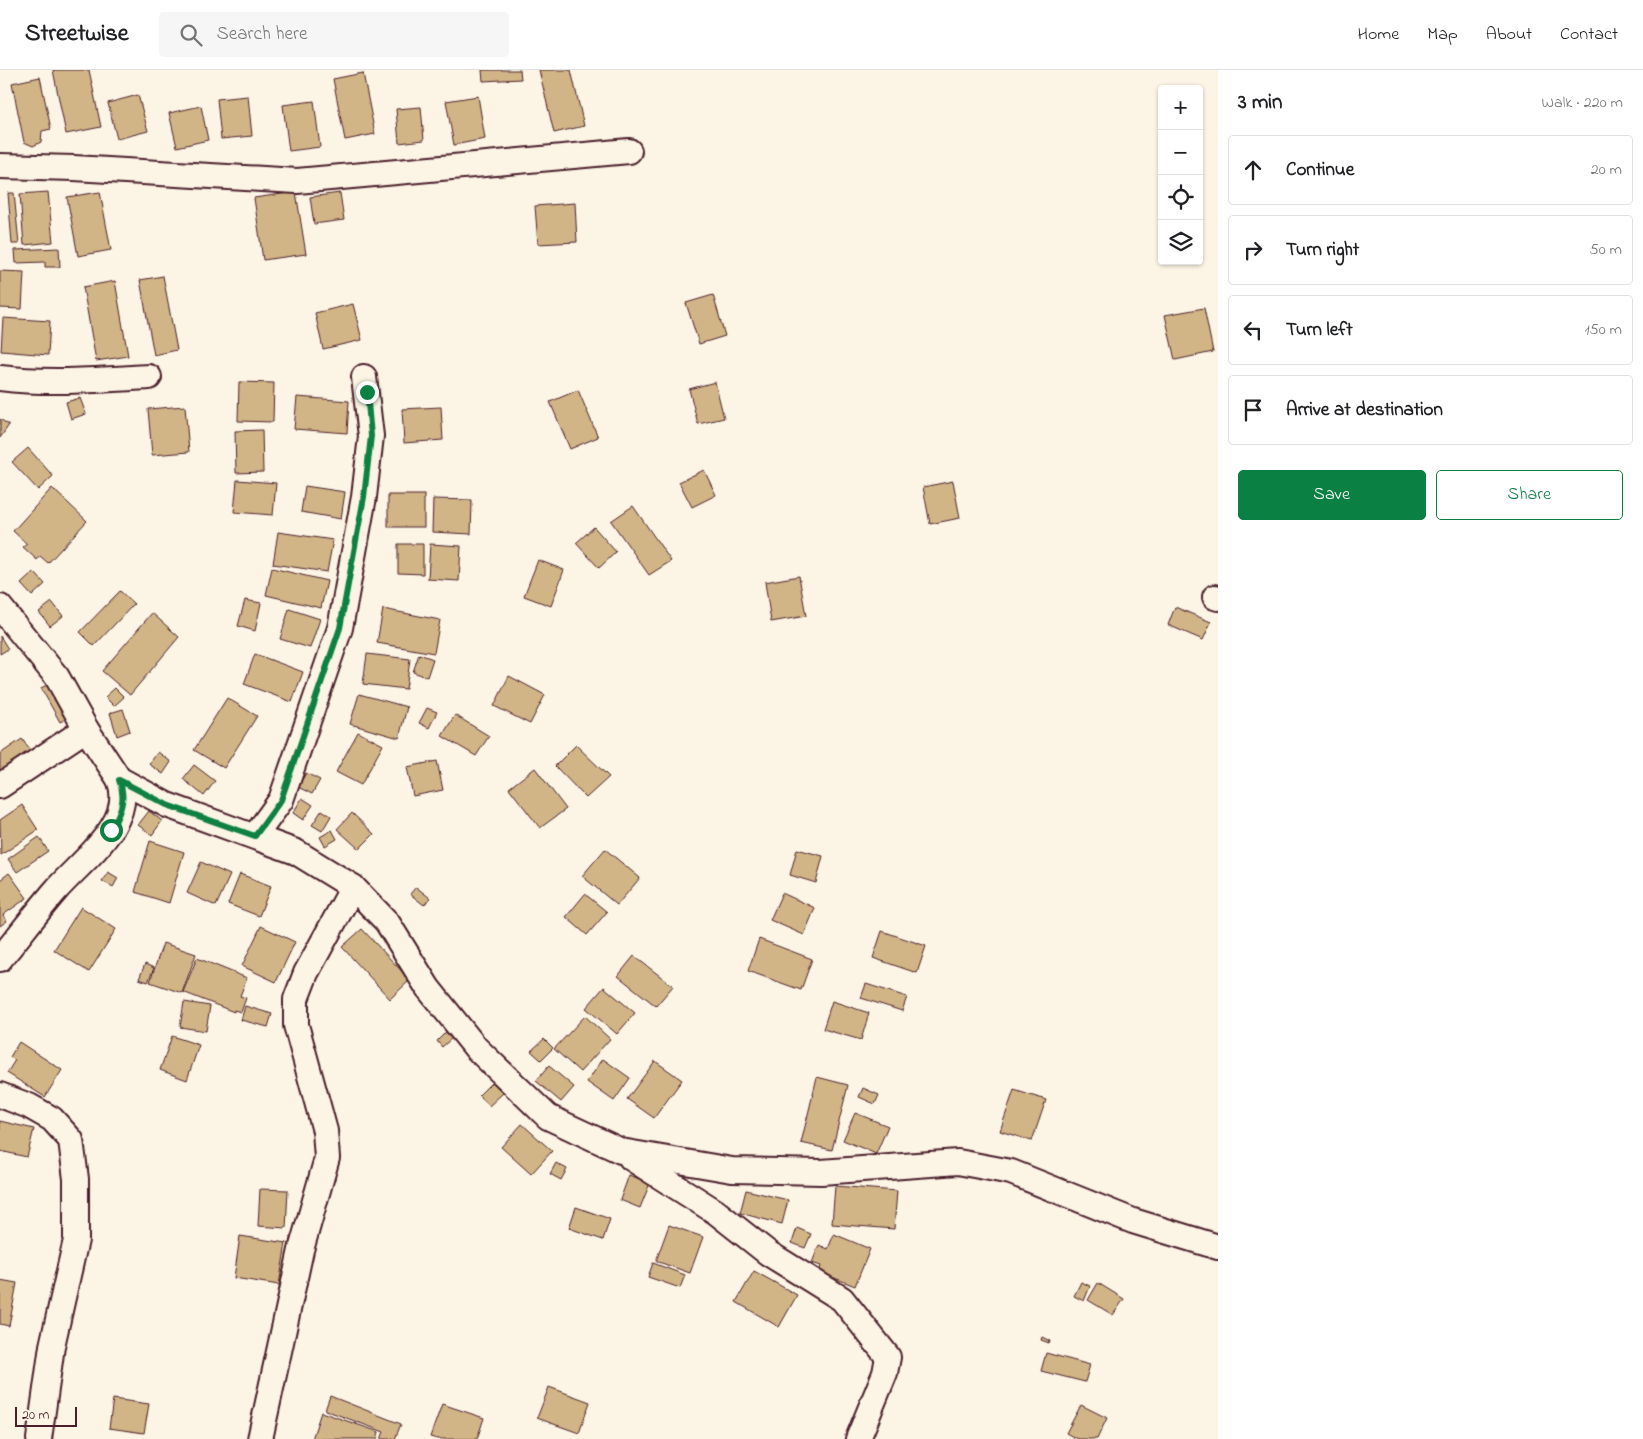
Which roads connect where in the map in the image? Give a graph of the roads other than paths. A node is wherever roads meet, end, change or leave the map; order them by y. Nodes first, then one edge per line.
1 (629, 151) dead end
2 (0, 166) edge
3 (0, 378) edge
4 (148, 378) dead end
5 (364, 378) dead end
6 (0, 607) edge
7 (86, 730) junction
8 (119, 780) junction
9 (0, 786) edge
10 (255, 836) junction
11 (353, 887) junction
12 (0, 959) edge
13 (0, 1095) edge
14 (621, 1151) junction
15 (1218, 1247) edge
16 (39, 1439) edge
17 (260, 1439) edge
18 (858, 1439) edge

1 - 2 street
3 - 4 street
5 - 10 street
6 - 7 street
7 - 8 street
7 - 9 street
8 - 10 street
8 - 12 street
10 - 11 street
11 - 14 street
11 - 17 street
13 - 16 street
14 - 15 street
14 - 18 street

